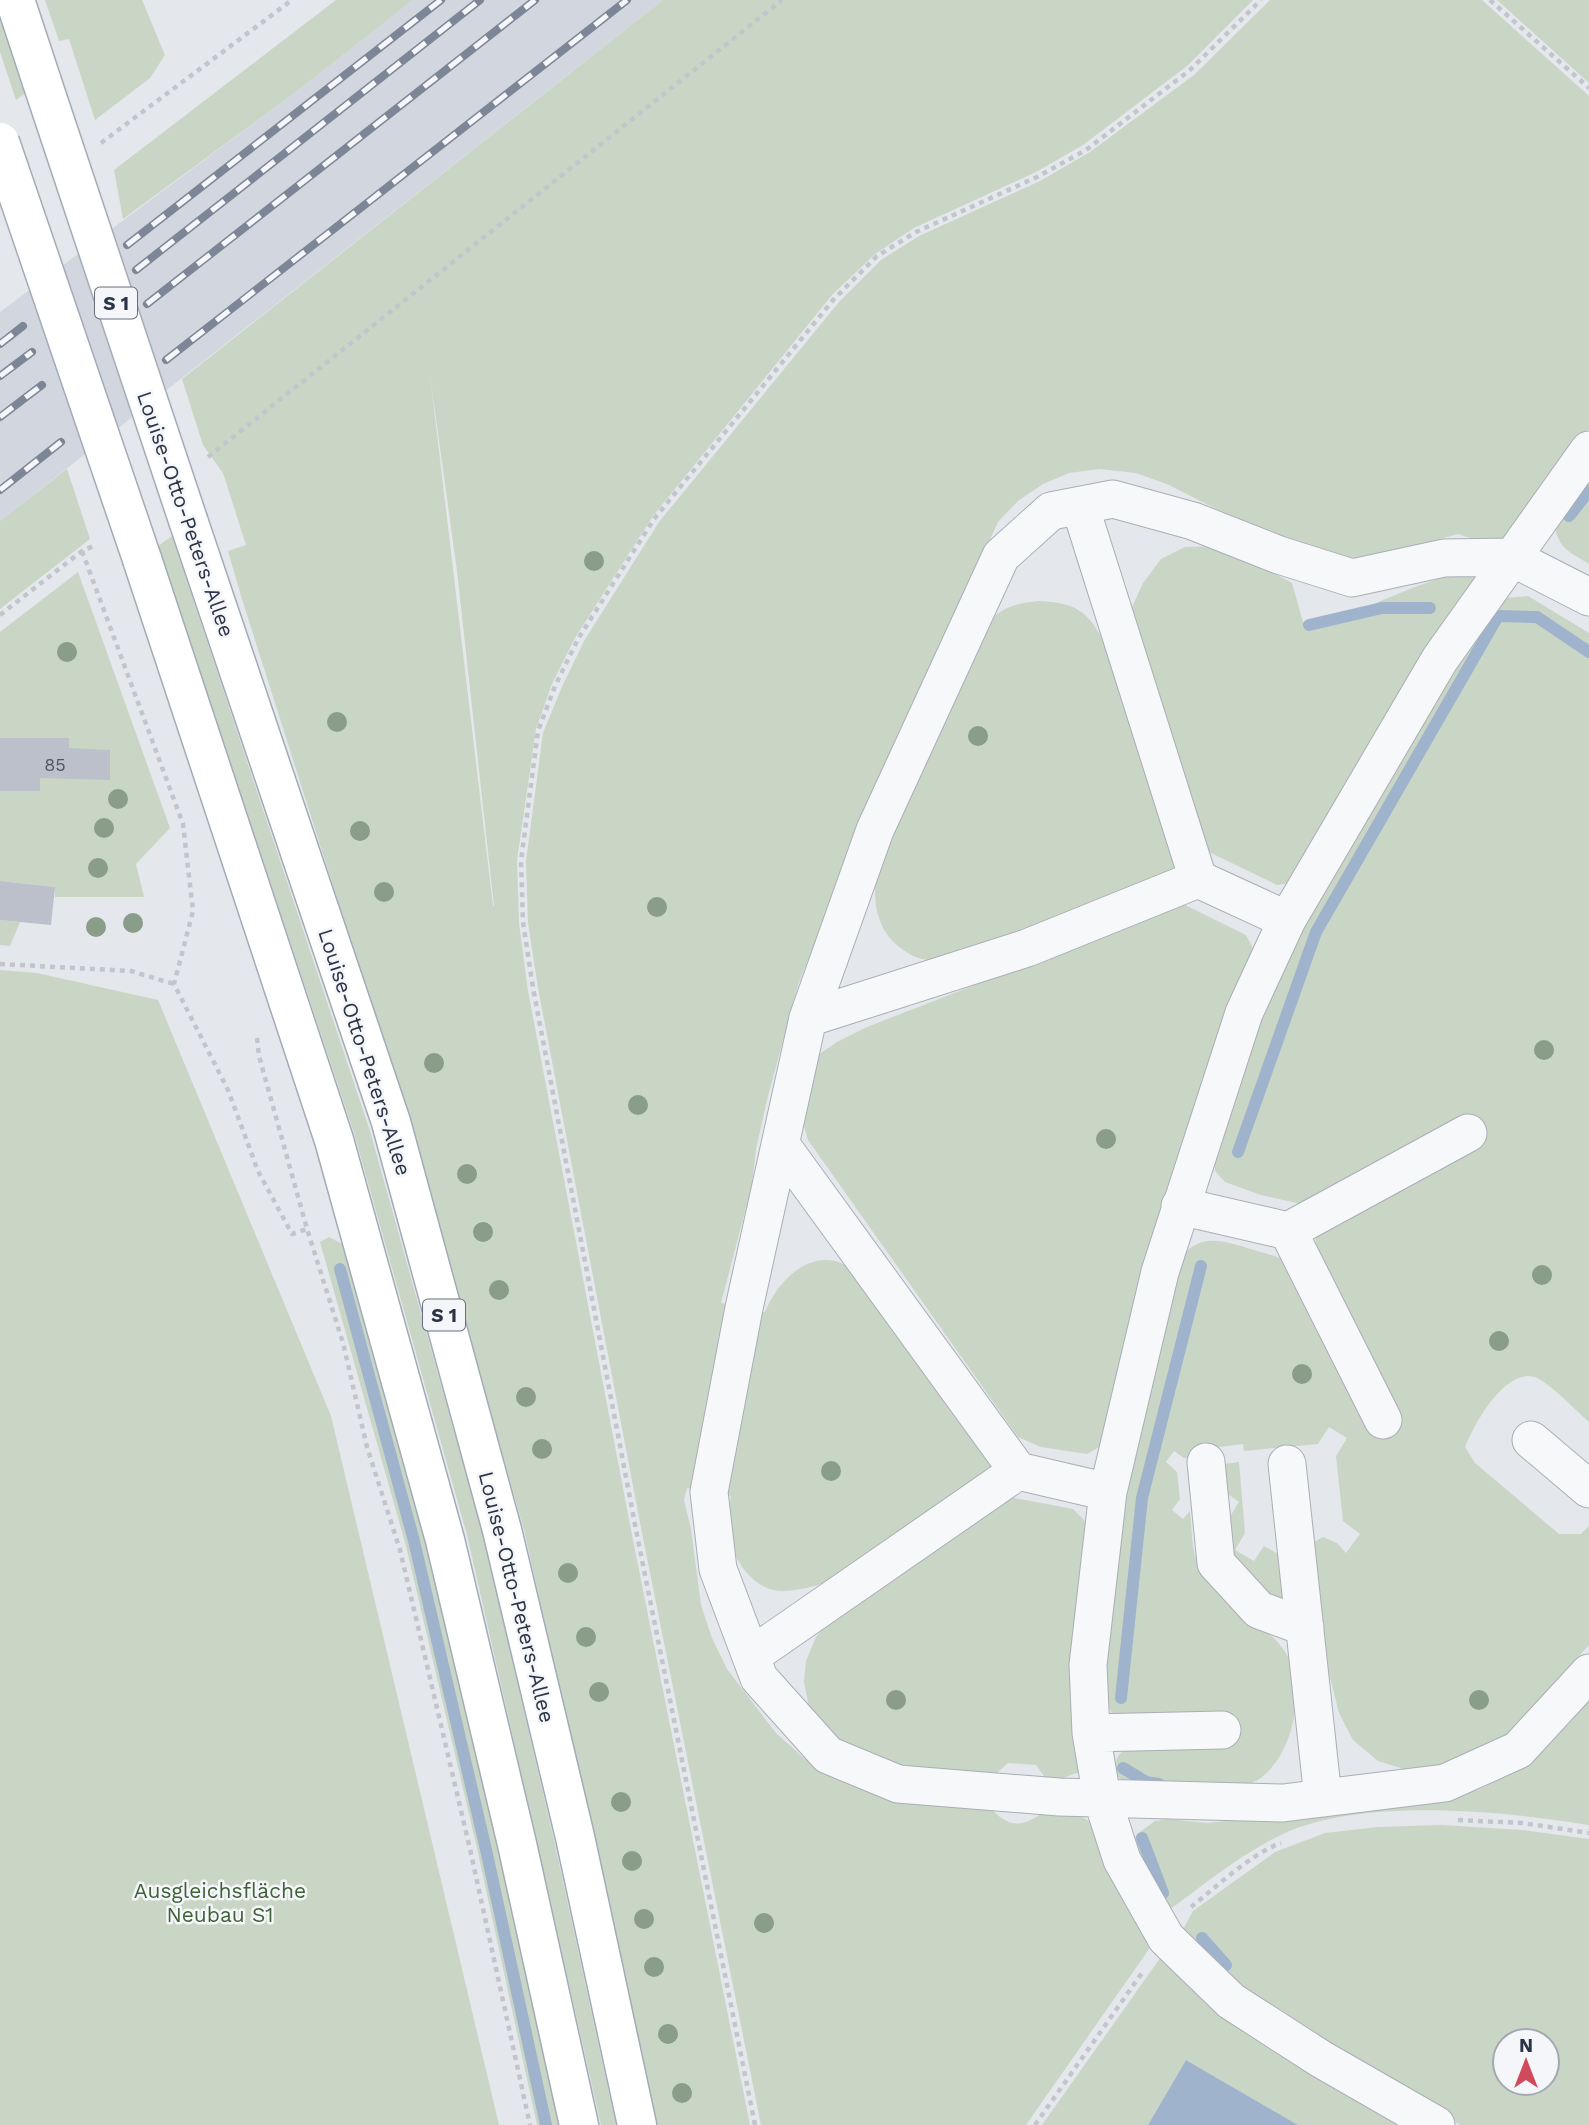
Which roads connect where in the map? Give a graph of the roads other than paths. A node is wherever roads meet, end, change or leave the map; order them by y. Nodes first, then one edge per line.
1 (15, 0) edge
2 (0, 142) edge
3 (1589, 450) edge
4 (1080, 506) junction
5 (1511, 557) junction
6 (1589, 597) edge
7 (1198, 879) junction
8 (1287, 920) junction
9 (808, 1018) junction
10 (1468, 1133) dead end
11 (781, 1145) junction
12 (1180, 1206) junction
13 (1289, 1231) junction
14 (1383, 1420) dead end
15 (1531, 1440) dead end
16 (1206, 1462) dead end
17 (1287, 1464) dead end
18 (1018, 1471) junction
19 (1589, 1489) edge
20 (1108, 1492) junction
21 (1305, 1627) junction
22 (751, 1656) junction
23 (1589, 1673) edge
24 (1222, 1730) dead end
25 (1091, 1733) junction
26 (1102, 1798) junction
27 (1323, 1798) junction
28 (579, 2125) edge
29 (637, 2125) edge
30 (1436, 2125) edge

1 - 29 main road, Louise-Otto-Peters-Allee / S 1, bridge
2 - 28 main road, bridge
3 - 5 lane
4 - 5 lane
4 - 7 lane
4 - 9 lane
5 - 6 lane
5 - 8 lane
7 - 8 lane
7 - 9 lane
8 - 12 lane
9 - 11 lane
10 - 13 lane
11 - 18 lane
11 - 22 lane
12 - 13 lane
12 - 20 lane
13 - 14 lane
15 - 19 lane
16 - 21 lane
17 - 21 lane
18 - 20 lane
18 - 22 lane
20 - 25 lane
21 - 27 lane
22 - 26 lane
23 - 27 lane
24 - 25 lane
25 - 26 lane
26 - 27 lane
26 - 30 lane

